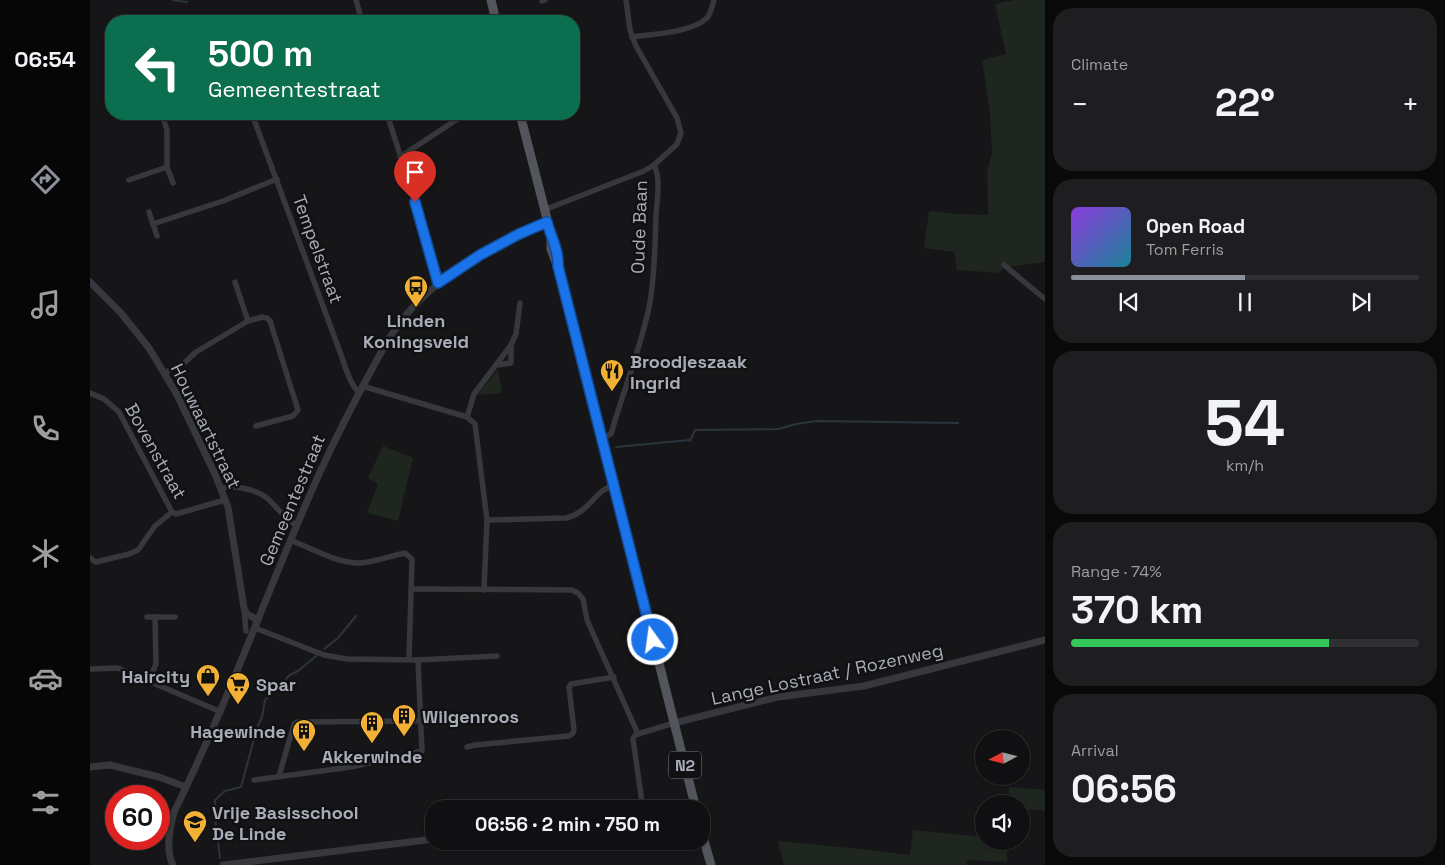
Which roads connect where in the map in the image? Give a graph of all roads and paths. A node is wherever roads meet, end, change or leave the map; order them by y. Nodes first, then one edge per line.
1 (356, 0) edge
2 (491, 0) edge
3 (626, 0) edge
4 (714, 0) edge
5 (360, 15) edge
6 (495, 15) edge
7 (632, 37) junction
8 (164, 120) edge
9 (254, 120) edge
10 (389, 120) edge
11 (456, 120) edge
12 (522, 120) edge
13 (400, 157) junction
14 (654, 165) junction
15 (167, 167) junction
16 (277, 179) junction
17 (130, 180) dead end
18 (173, 183) dead end
19 (544, 210) junction
20 (149, 212) dead end
21 (547, 222) junction
22 (153, 224) junction
23 (157, 236) dead end
24 (1004, 265) dead end
25 (90, 282) edge
26 (234, 282) dead end
27 (438, 283) junction
28 (1045, 299) edge
29 (520, 303) dead end
30 (248, 321) junction
31 (511, 345) junction
32 (497, 365) junction
33 (164, 373) junction
34 (360, 389) junction
35 (90, 394) edge
36 (467, 417) junction
37 (256, 426) dead end
38 (602, 438) junction
39 (614, 485) junction
40 (221, 488) junction
41 (225, 500) junction
42 (172, 512) junction
43 (486, 520) junction
44 (296, 524) junction
45 (290, 540) junction
46 (90, 558) edge
47 (412, 589) junction
48 (484, 590) junction
49 (244, 608) junction
50 (147, 617) dead end
51 (156, 617) junction
52 (175, 617) dead end
53 (258, 620) junction
54 (255, 628) junction
55 (246, 631) dead end
56 (1045, 640) edge
57 (496, 656) dead end
58 (409, 659) junction
59 (418, 660) junction
60 (90, 669) edge
61 (614, 677) junction
62 (149, 681) junction
63 (221, 712) junction
64 (421, 721) junction
65 (674, 723) junction
66 (638, 734) junction
67 (467, 747) dead end
68 (90, 767) edge
69 (279, 776) junction
70 (254, 780) dead end
71 (186, 787) junction
72 (642, 800) edge
73 (690, 800) edge
74 (425, 840) edge
75 (707, 850) edge
76 (173, 865) edge
77 (223, 865) edge
78 (711, 865) edge

1 - 5 street
2 - 6 main road
3 - 7 street, Oude Baan
4 - 7 street
7 - 14 street, Oude Baan
8 - 15 street
9 - 16 street, Tempelstraat
10 - 13 street
11 - 13 street
12 - 19 main road, N2
13 - 27 street
14 - 19 street
14 - 38 street, Oude Baan
15 - 17 street
15 - 18 street
16 - 22 street
16 - 34 street, Tempelstraat
19 - 21 main road, N2
20 - 22 street
21 - 27 street, Gemeentestraat
21 - 38 main road, N2
22 - 23 street
24 - 28 street
25 - 33 street, Houwaartstraat
26 - 30 street
27 - 34 street, Gemeentestraat
29 - 31 street
30 - 33 street
30 - 37 street
31 - 32 street
31 - 32 street
32 - 36 street
33 - 40 street, Houwaartstraat
34 - 36 street
34 - 44 street, Gemeentestraat
35 - 42 street, Bovenstraat
36 - 43 street
38 - 39 main road, N2
39 - 43 street
39 - 65 main road, N2
40 - 41 street, Houwaartstraat
40 - 44 street
41 - 42 street, Bovenstraat
41 - 49 street, Houwaartstraat
42 - 46 street
43 - 48 street
44 - 45 street, Gemeentestraat
45 - 47 street
45 - 53 street, Gemeentestraat
47 - 48 street
47 - 58 street
48 - 61 street
49 - 53 street
49 - 55 street, Houwaartstraat
50 - 51 street
51 - 52 street
51 - 62 street
53 - 54 street, Gemeentestraat
54 - 58 street
54 - 63 street, Gemeentestraat
56 - 65 street, Lange Lostraat / Rozenweg
57 - 59 street
58 - 59 street
59 - 64 street
60 - 62 street
61 - 66 street
61 - 67 street
62 - 63 street
63 - 71 street, Gemeentestraat
64 - 69 street
64 - 69 street
65 - 66 street
65 - 73 main road, N2
66 - 72 street
68 - 71 street
69 - 70 street
71 - 76 street, Gemeentestraat
74 - 77 street
75 - 78 main road

